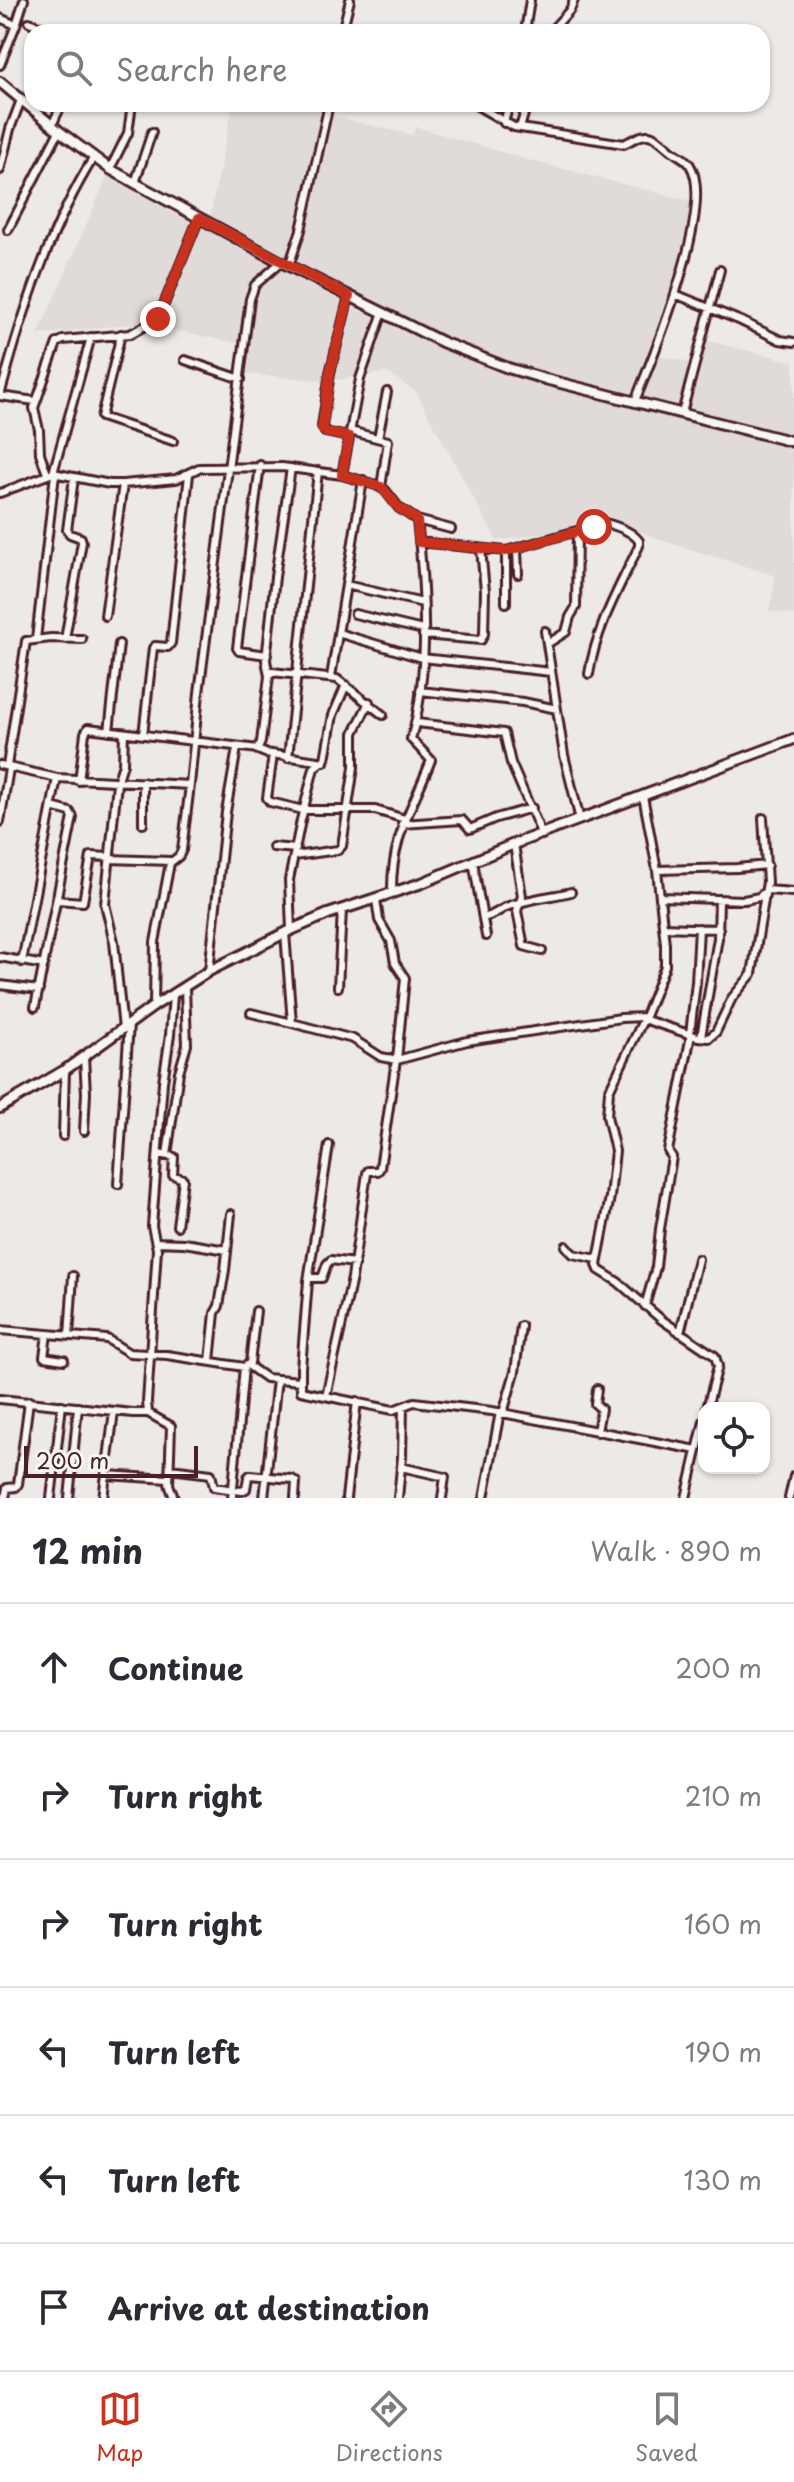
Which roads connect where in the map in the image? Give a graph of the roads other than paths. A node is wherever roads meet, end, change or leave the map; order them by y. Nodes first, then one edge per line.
1 (24, 0) edge
2 (350, 0) edge
3 (530, 0) edge
4 (574, 0) edge
5 (0, 18) edge
6 (29, 22) dead end
7 (34, 24) edge
8 (344, 24) edge
9 (526, 24) edge
10 (557, 24) edge
11 (16, 25) junction
12 (0, 65) edge
13 (0, 82) edge
14 (21, 100) junction
15 (24, 102) edge
16 (36, 112) edge
17 (60, 112) edge
18 (131, 112) edge
19 (327, 112) edge
20 (487, 112) edge
21 (507, 112) edge
22 (525, 112) edge
23 (504, 123) junction
24 (55, 128) junction
25 (520, 128) junction
26 (152, 132) dead end
27 (94, 157) junction
28 (110, 169) junction
29 (0, 170) edge
30 (135, 183) junction
31 (199, 218) junction
32 (8, 230) dead end
33 (285, 264) junction
34 (720, 270) dead end
35 (675, 294) junction
36 (349, 296) junction
37 (710, 309) junction
38 (383, 312) junction
39 (121, 334) junction
40 (91, 337) junction
41 (794, 342) edge
42 (185, 360) dead end
43 (241, 379) junction
44 (387, 392) dead end
45 (0, 396) edge
46 (35, 401) junction
47 (635, 401) junction
48 (682, 413) junction
49 (350, 434) junction
50 (378, 438) junction
51 (173, 441) dead end
52 (794, 442) edge
53 (260, 465) junction
54 (229, 466) junction
55 (291, 468) junction
56 (318, 471) junction
57 (52, 474) junction
58 (189, 474) junction
59 (342, 475) junction
60 (74, 478) junction
61 (363, 480) junction
62 (123, 484) junction
63 (381, 487) junction
64 (0, 493) edge
65 (417, 520) junction
66 (451, 529) dead end
67 (577, 532) junction
68 (419, 542) junction
69 (481, 549) junction
70 (517, 549) junction
71 (506, 551) junction
72 (518, 574) dead end
73 (346, 585) junction
74 (423, 603) junction
75 (506, 603) dead end
76 (355, 614) dead end
77 (105, 616) dead end
78 (545, 631) dead end
79 (423, 632) junction
80 (338, 633) junction
81 (36, 639) junction
82 (65, 639) junction
83 (82, 639) dead end
84 (119, 644) dead end
85 (547, 644) junction
86 (267, 655) junction
87 (422, 658) junction
88 (551, 672) junction
89 (297, 674) junction
90 (589, 674) dead end
91 (269, 676) junction
92 (331, 677) junction
93 (346, 685) junction
94 (420, 691) junction
95 (369, 702) junction
96 (557, 709) junction
97 (383, 715) dead end
98 (417, 723) junction
99 (109, 731) junction
100 (124, 733) junction
101 (143, 735) junction
102 (794, 739) edge
103 (193, 742) junction
104 (237, 748) junction
105 (255, 749) junction
106 (273, 755) junction
107 (288, 758) junction
108 (324, 762) junction
109 (5, 767) edge
110 (57, 778) junction
111 (79, 781) junction
112 (143, 782) junction
113 (117, 783) junction
114 (190, 785) junction
115 (643, 796) junction
116 (52, 807) junction
117 (532, 808) junction
118 (347, 809) junction
119 (303, 810) junction
120 (763, 818) dead end
121 (580, 820) junction
122 (404, 821) junction
123 (0, 822) edge
124 (143, 824) dead end
125 (542, 835) junction
126 (514, 844) junction
127 (273, 847) dead end
128 (295, 853) junction
129 (110, 858) junction
130 (171, 861) junction
131 (473, 861) junction
132 (767, 865) junction
133 (657, 870) junction
134 (765, 890) junction
135 (571, 892) dead end
136 (794, 892) edge
137 (392, 893) junction
138 (660, 897) junction
139 (376, 899) junction
140 (719, 899) junction
141 (57, 900) junction
142 (521, 903) junction
143 (342, 910) junction
144 (483, 918) junction
145 (663, 927) junction
146 (699, 928) junction
147 (719, 929) junction
148 (288, 932) junction
149 (486, 936) dead end
150 (542, 951) dead end
151 (0, 957) edge
152 (22, 962) junction
153 (44, 965) junction
154 (209, 971) junction
155 (0, 985) edge
156 (185, 987) junction
157 (338, 987) dead end
158 (39, 990) junction
159 (173, 995) junction
160 (154, 1006) junction
161 (35, 1007) dead end
162 (251, 1013) dead end
163 (644, 1018) junction
164 (292, 1023) junction
165 (126, 1027) junction
166 (691, 1035) junction
167 (701, 1037) junction
168 (84, 1057) junction
169 (396, 1060) junction
170 (65, 1070) junction
171 (0, 1108) edge
172 (84, 1131) dead end
173 (63, 1136) dead end
174 (329, 1145) dead end
175 (158, 1154) junction
176 (167, 1155) junction
177 (118, 1184) dead end
178 (231, 1214) dead end
179 (177, 1226) dead end
180 (156, 1242) junction
181 (566, 1246) dead end
182 (227, 1250) junction
183 (597, 1259) junction
184 (698, 1259) dead end
185 (355, 1263) junction
186 (73, 1276) dead end
187 (309, 1278) junction
188 (645, 1306) junction
189 (256, 1311) dead end
190 (521, 1326) dead end
191 (0, 1330) edge
192 (680, 1333) junction
193 (47, 1334) junction
194 (69, 1336) junction
195 (149, 1353) junction
196 (64, 1360) dead end
197 (210, 1361) junction
198 (247, 1366) junction
199 (277, 1379) junction
200 (300, 1381) junction
201 (597, 1389) dead end
202 (326, 1396) junction
203 (0, 1399) edge
204 (29, 1401) junction
205 (357, 1401) junction
206 (708, 1402) edge
207 (62, 1405) junction
208 (78, 1407) junction
209 (403, 1407) junction
210 (114, 1411) junction
211 (148, 1413) junction
212 (502, 1413) junction
213 (597, 1432) junction
214 (698, 1446) edge
215 (697, 1450) junction
216 (401, 1467) junction
217 (170, 1469) junction
218 (106, 1475) junction
219 (268, 1476) junction
220 (794, 1476) edge
221 (169, 1479) junction
222 (233, 1494) edge
223 (5, 1498) edge
224 (51, 1498) edge
225 (69, 1498) edge
226 (103, 1498) edge
227 (174, 1498) edge
228 (264, 1498) edge
229 (295, 1498) edge
230 (346, 1498) edge
231 (398, 1498) edge
232 (442, 1498) edge
233 (484, 1498) edge
234 (686, 1498) edge
235 (789, 1498) edge

1 - 11 street
2 - 8 street
3 - 9 street
4 - 10 street
5 - 11 street
6 - 7 street
11 - 12 street
13 - 14 street
14 - 15 street
14 - 29 street
16 - 24 street
17 - 24 street
18 - 28 street
19 - 33 street
20 - 23 street
21 - 23 street
22 - 25 street
23 - 25 street
24 - 27 street
24 - 32 street
25 - 35 street
26 - 30 street
27 - 28 street
27 - 45 street
28 - 30 street
30 - 31 street
31 - 33 street
31 - 39 street
33 - 36 street
33 - 43 street
34 - 37 street
35 - 37 street
35 - 47 street
36 - 38 street
36 - 49 street
37 - 41 street
37 - 48 street
38 - 47 street
38 - 49 street
39 - 40 street
39 - 51 street
40 - 46 street
40 - 57 street
42 - 43 street
43 - 54 street
44 - 50 street
45 - 46 street
46 - 57 street
47 - 48 street
48 - 52 street
49 - 50 street
49 - 59 street
50 - 63 street
53 - 54 street
53 - 55 street
53 - 86 street
54 - 58 street
54 - 103 street
55 - 56 street
55 - 86 street
56 - 59 street
56 - 89 street
57 - 60 street
57 - 64 street
57 - 81 street
58 - 62 street
58 - 101 street
59 - 61 street
60 - 62 street
60 - 82 street
61 - 63 street
61 - 73 street
62 - 77 street
63 - 65 street
65 - 66 street
65 - 68 street
67 - 70 street
67 - 85 street
67 - 90 street
68 - 69 street
68 - 74 street
69 - 71 street
69 - 79 street
70 - 71 street
70 - 72 street
71 - 75 street
73 - 74 street
73 - 80 street
74 - 79 street
76 - 79 street
78 - 85 street
79 - 87 street
80 - 87 street
80 - 92 street
81 - 82 street
81 - 109 street
82 - 83 street
84 - 99 street
85 - 88 street
86 - 91 street
87 - 88 street
87 - 94 street
88 - 96 street
89 - 91 street
89 - 92 street
89 - 107 street
91 - 105 street
92 - 93 street
93 - 95 street
93 - 108 street
94 - 96 street
94 - 98 street
95 - 97 street
95 - 118 street
96 - 121 street
98 - 117 street
98 - 122 street
99 - 100 street
99 - 111 street
100 - 101 street
100 - 113 street
101 - 103 street
102 - 115 street
103 - 104 street
103 - 114 street
104 - 105 street
104 - 154 street
105 - 106 street
106 - 107 street
106 - 119 street
107 - 108 street
108 - 119 street
109 - 110 street
109 - 123 street
110 - 111 street
110 - 116 street
111 - 113 street
112 - 113 street
112 - 114 street
112 - 124 street
113 - 129 street
114 - 130 street
115 - 121 street
115 - 133 street
116 - 141 street
116 - 152 street
117 - 122 street
117 - 125 street
118 - 119 street
118 - 122 street
118 - 128 street
119 - 128 street
120 - 132 street
121 - 125 street
122 - 137 street
125 - 126 street
126 - 131 street
126 - 142 street
127 - 128 street
128 - 148 street
129 - 130 street
129 - 141 street
129 - 165 street
130 - 160 street
131 - 137 street
131 - 144 street
132 - 133 street
132 - 134 street
133 - 138 street
134 - 136 street
134 - 140 street
134 - 167 street
135 - 142 street
137 - 139 street
138 - 140 street
138 - 145 street
139 - 143 street
139 - 169 street
140 - 147 street
141 - 153 street
142 - 144 street
142 - 150 street
143 - 148 street
143 - 157 street
144 - 149 street
145 - 146 street
145 - 163 street
146 - 147 street
146 - 166 street
147 - 167 street
148 - 154 street
148 - 164 street
151 - 152 street
152 - 153 street
153 - 158 street
154 - 156 street
155 - 158 street
156 - 159 street
156 - 176 street
158 - 161 street
159 - 160 street
159 - 175 street
160 - 165 street
162 - 164 street
163 - 166 street
163 - 169 street
163 - 183 street
164 - 169 street
165 - 168 street
165 - 177 street
166 - 167 street
166 - 188 street
168 - 170 street
168 - 172 street
169 - 185 street
170 - 171 street
170 - 173 street
174 - 187 street
175 - 176 street
175 - 180 street
176 - 179 street
178 - 182 street
180 - 182 street
180 - 195 street
181 - 183 street
182 - 197 street
183 - 188 street
184 - 192 street
185 - 187 street
185 - 202 street
186 - 194 street
187 - 200 street
188 - 192 street
189 - 198 street
190 - 212 street
191 - 193 street
192 - 206 street
193 - 194 street
193 - 196 street
194 - 195 street
195 - 197 street
195 - 211 street
197 - 198 street
198 - 199 street
198 - 222 street
199 - 200 street
199 - 219 street
200 - 202 street
201 - 213 street
202 - 205 street
203 - 204 street
204 - 207 street
204 - 223 street
205 - 209 street
205 - 230 street
207 - 208 street
207 - 224 street
208 - 210 street
208 - 225 street
209 - 212 street
209 - 216 street
210 - 211 street
210 - 218 street
211 - 217 street
212 - 213 street
212 - 233 street
213 - 215 street
214 - 215 street
215 - 234 street
216 - 231 street
216 - 232 street
217 - 221 street
217 - 222 street
218 - 221 street
218 - 226 street
219 - 222 street
219 - 228 street
219 - 229 street
220 - 235 street
221 - 227 street

